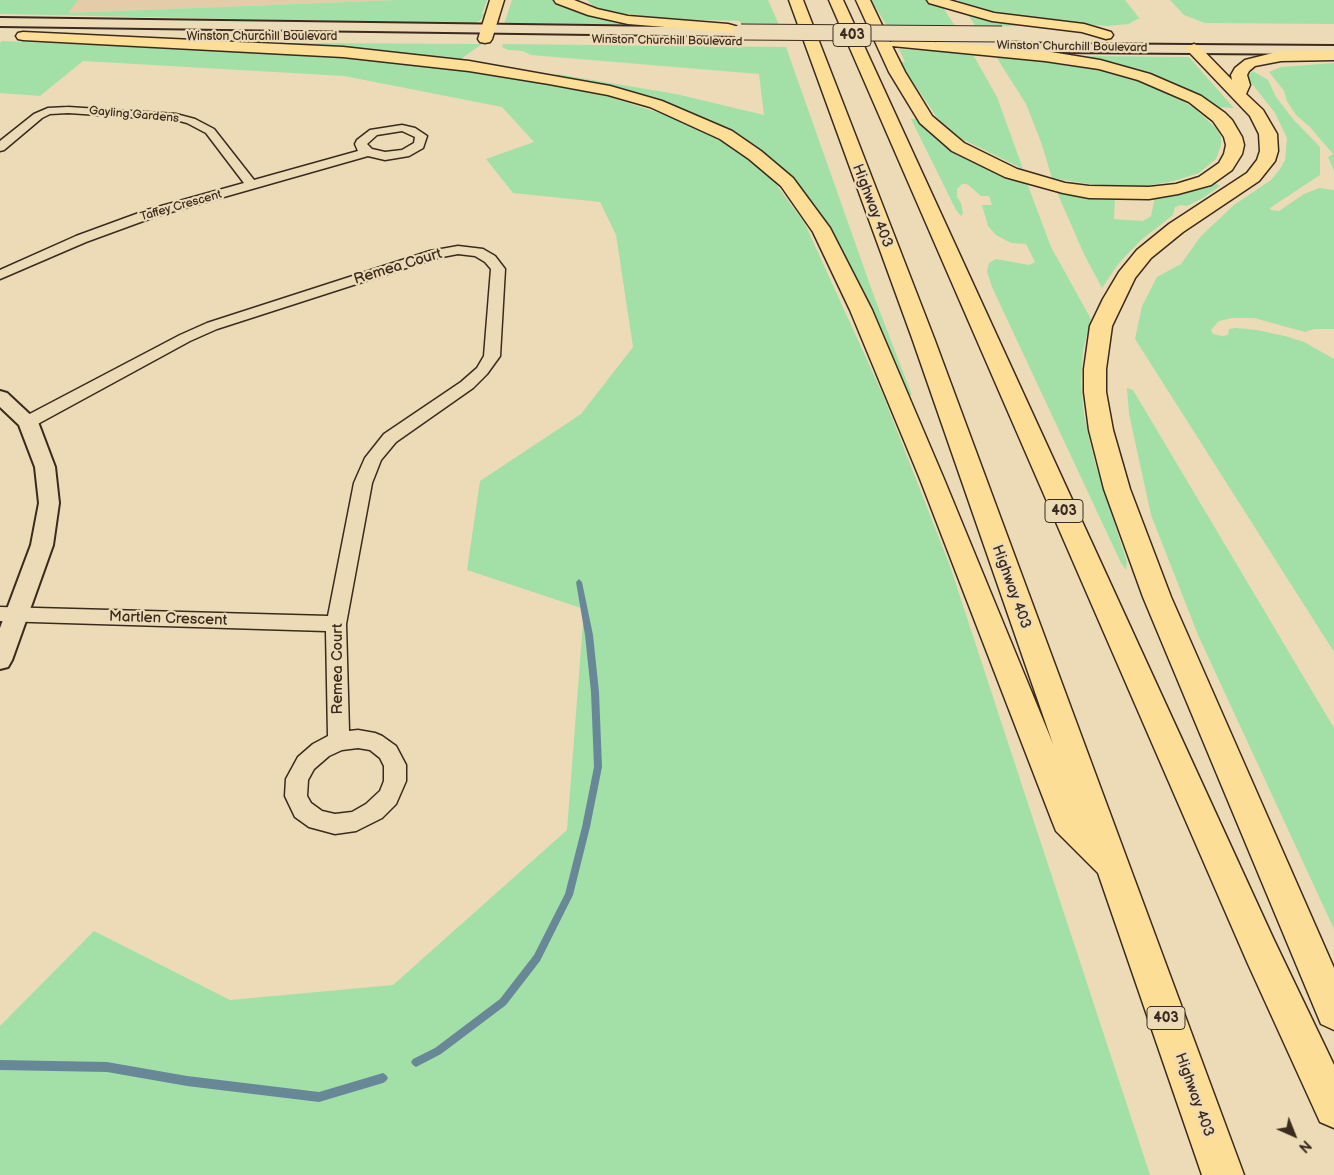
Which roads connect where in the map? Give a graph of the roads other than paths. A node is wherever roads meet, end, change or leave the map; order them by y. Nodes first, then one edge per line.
1 (497, 0) edge
2 (560, 0) edge
3 (836, 0) edge
4 (862, 0) edge
5 (934, 0) edge
6 (782, 7) dead end
7 (798, 7) edge
8 (0, 22) edge
9 (486, 34) junction
10 (1106, 35) junction
11 (0, 36) edge
12 (23, 36) junction
13 (741, 37) junction
14 (1334, 38) edge
15 (897, 43) joint
16 (1194, 49) junction
17 (1018, 50) junction
18 (1334, 50) edge
19 (1334, 55) edge
20 (1238, 94) junction
21 (0, 147) edge
22 (368, 152) dead end
23 (252, 186) junction
24 (0, 275) edge
25 (0, 397) edge
26 (28, 422) junction
27 (9, 614) edge
28 (336, 624) junction
29 (0, 660) edge
30 (339, 741) junction
31 (1109, 862) junction
32 (1334, 1011) edge
33 (1334, 1108) edge
34 (1223, 1175) edge

1 - 9 highway
2 - 13 highway
3 - 33 highway, 403
4 - 17 highway
5 - 10 highway
6 - 7 highway
7 - 31 highway, Highway 403 / 403
8 - 9 main road, Winston Churchill Boulevard
9 - 12 main road, Winston Churchill Boulevard
9 - 13 main road, Winston Churchill Boulevard
10 - 13 main road, Winston Churchill Boulevard, bridge
10 - 14 main road, Winston Churchill Boulevard
11 - 12 main road, Winston Churchill Boulevard
12 - 31 highway
13 - 15 main road, Winston Churchill Boulevard
15 - 17 highway
16 - 17 main road, Winston Churchill Boulevard
16 - 18 main road, Winston Churchill Boulevard
16 - 20 highway
19 - 20 highway
20 - 32 highway
21 - 23 street, Gayling Gardens
22 - 23 street, Taffey Crescent
23 - 24 street, Taffey Crescent
25 - 26 street
26 - 27 street
26 - 28 street, Remea Court
27 - 28 street, Martlen Crescent
27 - 29 street
28 - 30 street, Remea Court
30 - 30 street
31 - 34 highway, Highway 403 / 403

